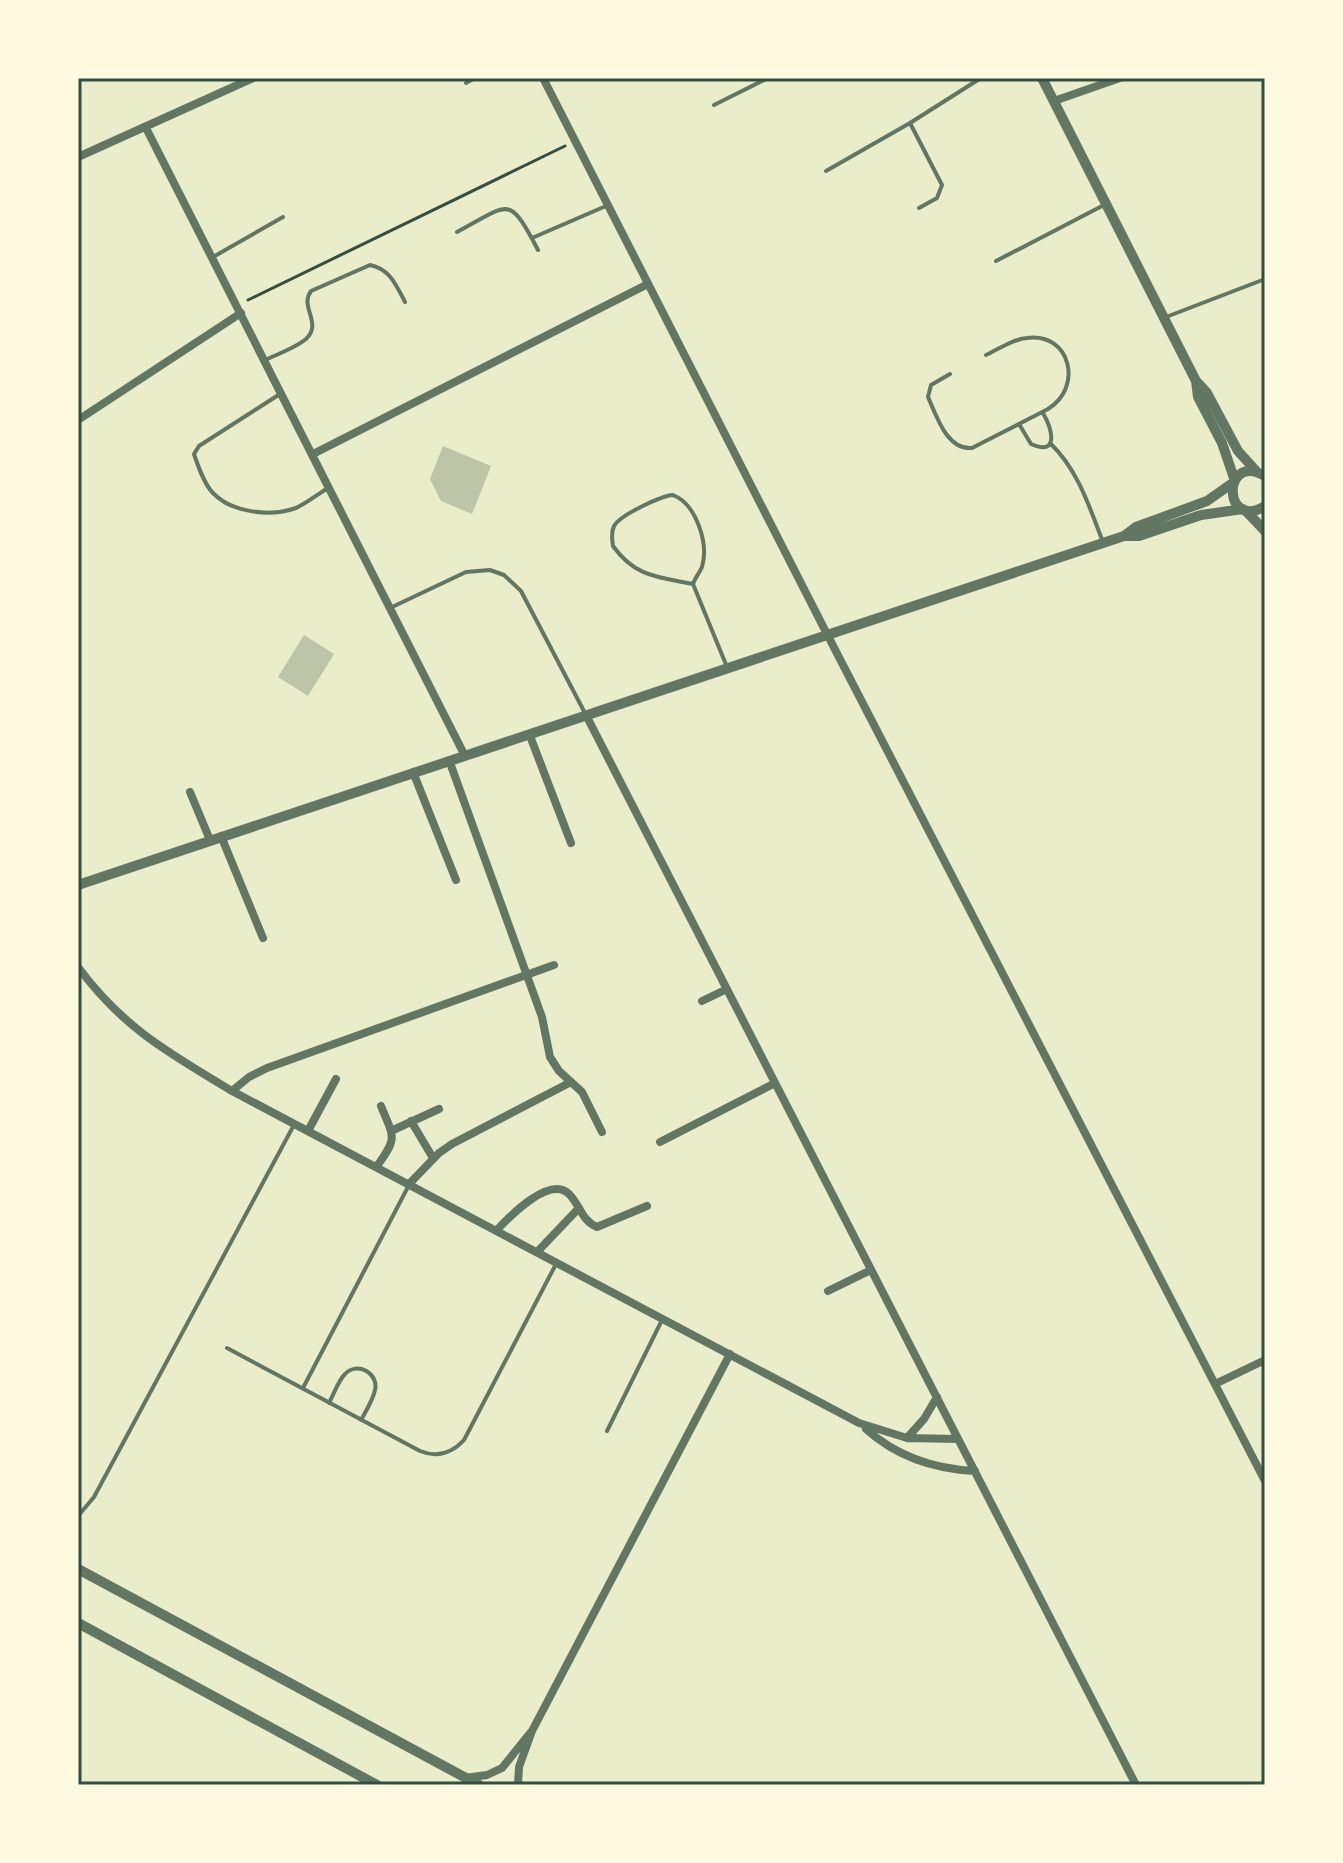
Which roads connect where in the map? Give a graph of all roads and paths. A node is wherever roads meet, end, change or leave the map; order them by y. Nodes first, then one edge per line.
1 (253, 78) edge
2 (475, 78) edge
3 (543, 78) edge
4 (768, 78) edge
5 (981, 78) edge
6 (1042, 78) edge
7 (1120, 78) edge
8 (466, 83) dead end
9 (1054, 101) junction
10 (714, 105) dead end
11 (910, 123) junction
12 (146, 128) junction
13 (575, 141) junction
14 (78, 157) edge
15 (826, 171) dead end
16 (1106, 203) junction
17 (608, 205) junction
18 (919, 208) dead end
19 (283, 217) dead end
20 (457, 232) dead end
21 (532, 238) junction
22 (538, 250) dead end
23 (213, 257) junction
24 (996, 261) dead end
25 (1265, 279) edge
26 (648, 284) junction
27 (405, 302) dead end
28 (239, 309) junction
29 (1164, 318) junction
30 (986, 355) dead end
31 (265, 360) junction
32 (950, 374) dead end
33 (1196, 381) junction
34 (282, 393) junction
35 (1043, 412) junction
36 (78, 420) edge
37 (1019, 424) junction
38 (1050, 443) junction
39 (313, 454) junction
40 (1262, 474) edge
41 (1234, 482) junction
42 (330, 487) junction
43 (1265, 506) edge
44 (1244, 510) junction
45 (1265, 531) edge
46 (1124, 536) junction
47 (1103, 543) junction
48 (693, 584) junction
49 (390, 608) junction
50 (828, 636) junction
51 (728, 669) junction
52 (587, 717) junction
53 (530, 736) junction
54 (464, 754) junction
55 (449, 760) junction
56 (413, 772) junction
57 (190, 792) dead end
58 (216, 838) junction
59 (571, 843) dead end
60 (456, 880) dead end
61 (78, 885) edge
62 (263, 938) dead end
63 (554, 965) dead end
64 (78, 967) edge
65 (526, 975) junction
66 (727, 989) junction
67 (702, 1001) dead end
68 (336, 1079) dead end
69 (571, 1082) junction
70 (775, 1083) junction
71 (232, 1091) junction
72 (381, 1106) dead end
73 (439, 1109) dead end
74 (411, 1121) junction
75 (295, 1122) junction
76 (309, 1129) junction
77 (391, 1131) junction
78 (602, 1132) dead end
79 (660, 1142) dead end
80 (433, 1158) junction
81 (377, 1166) junction
82 (410, 1183) junction
83 (647, 1206) dead end
84 (579, 1208) junction
85 (497, 1230) junction
86 (538, 1251) junction
87 (557, 1262) junction
88 (871, 1270) junction
89 (828, 1291) dead end
90 (664, 1318) junction
91 (227, 1348) dead end
92 (730, 1354) junction
93 (1265, 1360) edge
94 (1215, 1384) junction
95 (303, 1388) junction
96 (937, 1397) junction
97 (329, 1403) junction
98 (361, 1420) junction
99 (859, 1423) junction
100 (607, 1431) dead end
101 (907, 1438) junction
102 (958, 1439) junction
103 (975, 1471) junction
104 (1265, 1481) edge
105 (78, 1516) edge
106 (78, 1569) edge
107 (78, 1623) edge
108 (532, 1731) junction
109 (465, 1778) junction
110 (377, 1785) edge
111 (479, 1785) edge
112 (518, 1785) edge
113 (1136, 1785) edge

1 - 12 street
2 - 8 lane
3 - 13 street
4 - 10 lane
5 - 11 lane
6 - 9 street
7 - 9 street
9 - 16 street
11 - 15 lane
11 - 18 lane
12 - 14 street
12 - 23 street
13 - 17 street
13 - 28 path
16 - 24 lane
16 - 29 street
17 - 21 lane
17 - 26 street
19 - 23 lane
20 - 21 lane
21 - 22 lane
23 - 28 street
25 - 29 lane
26 - 39 street
26 - 50 street
27 - 31 lane
28 - 31 street
28 - 36 street
29 - 33 street
30 - 35 lane
31 - 34 street
32 - 37 lane
33 - 40 street
33 - 41 street
34 - 39 street
34 - 42 lane
35 - 37 lane
35 - 38 lane
37 - 38 lane
38 - 47 lane
39 - 42 street
40 - 41 street
41 - 44 street
41 - 46 street
42 - 49 street
43 - 44 street
44 - 45 street
44 - 46 street
46 - 47 street
47 - 50 street
48 - 48 lane
48 - 51 lane
49 - 52 lane
49 - 54 street
50 - 51 street
50 - 94 street
51 - 52 street
52 - 53 street
52 - 66 street
53 - 54 street
53 - 59 street
54 - 55 street
55 - 56 street
55 - 65 street
56 - 58 street
56 - 60 street
57 - 58 street
58 - 61 street
58 - 62 street
63 - 65 street
64 - 71 street
65 - 69 street
65 - 71 street
66 - 67 street
66 - 70 street
68 - 76 street
69 - 78 street
69 - 80 street
70 - 79 street
70 - 88 street
71 - 75 street
72 - 77 street
73 - 74 street
74 - 77 street
74 - 80 street
75 - 76 street
75 - 105 lane
76 - 81 street
77 - 81 street
80 - 82 street
81 - 82 street
82 - 85 street
82 - 95 lane
83 - 84 street
84 - 85 street
84 - 86 street
85 - 86 street
86 - 87 street
87 - 90 street
87 - 98 lane
88 - 89 street
88 - 96 street
90 - 92 street
90 - 100 lane
91 - 95 lane
92 - 99 street
92 - 108 street
93 - 94 street
94 - 104 street
95 - 97 lane
96 - 101 street
96 - 102 street
97 - 98 lane
97 - 98 lane
99 - 101 street
99 - 103 street
101 - 102 street
102 - 103 street
103 - 113 street
106 - 109 street
107 - 110 street
108 - 109 street
108 - 112 street
109 - 111 street

